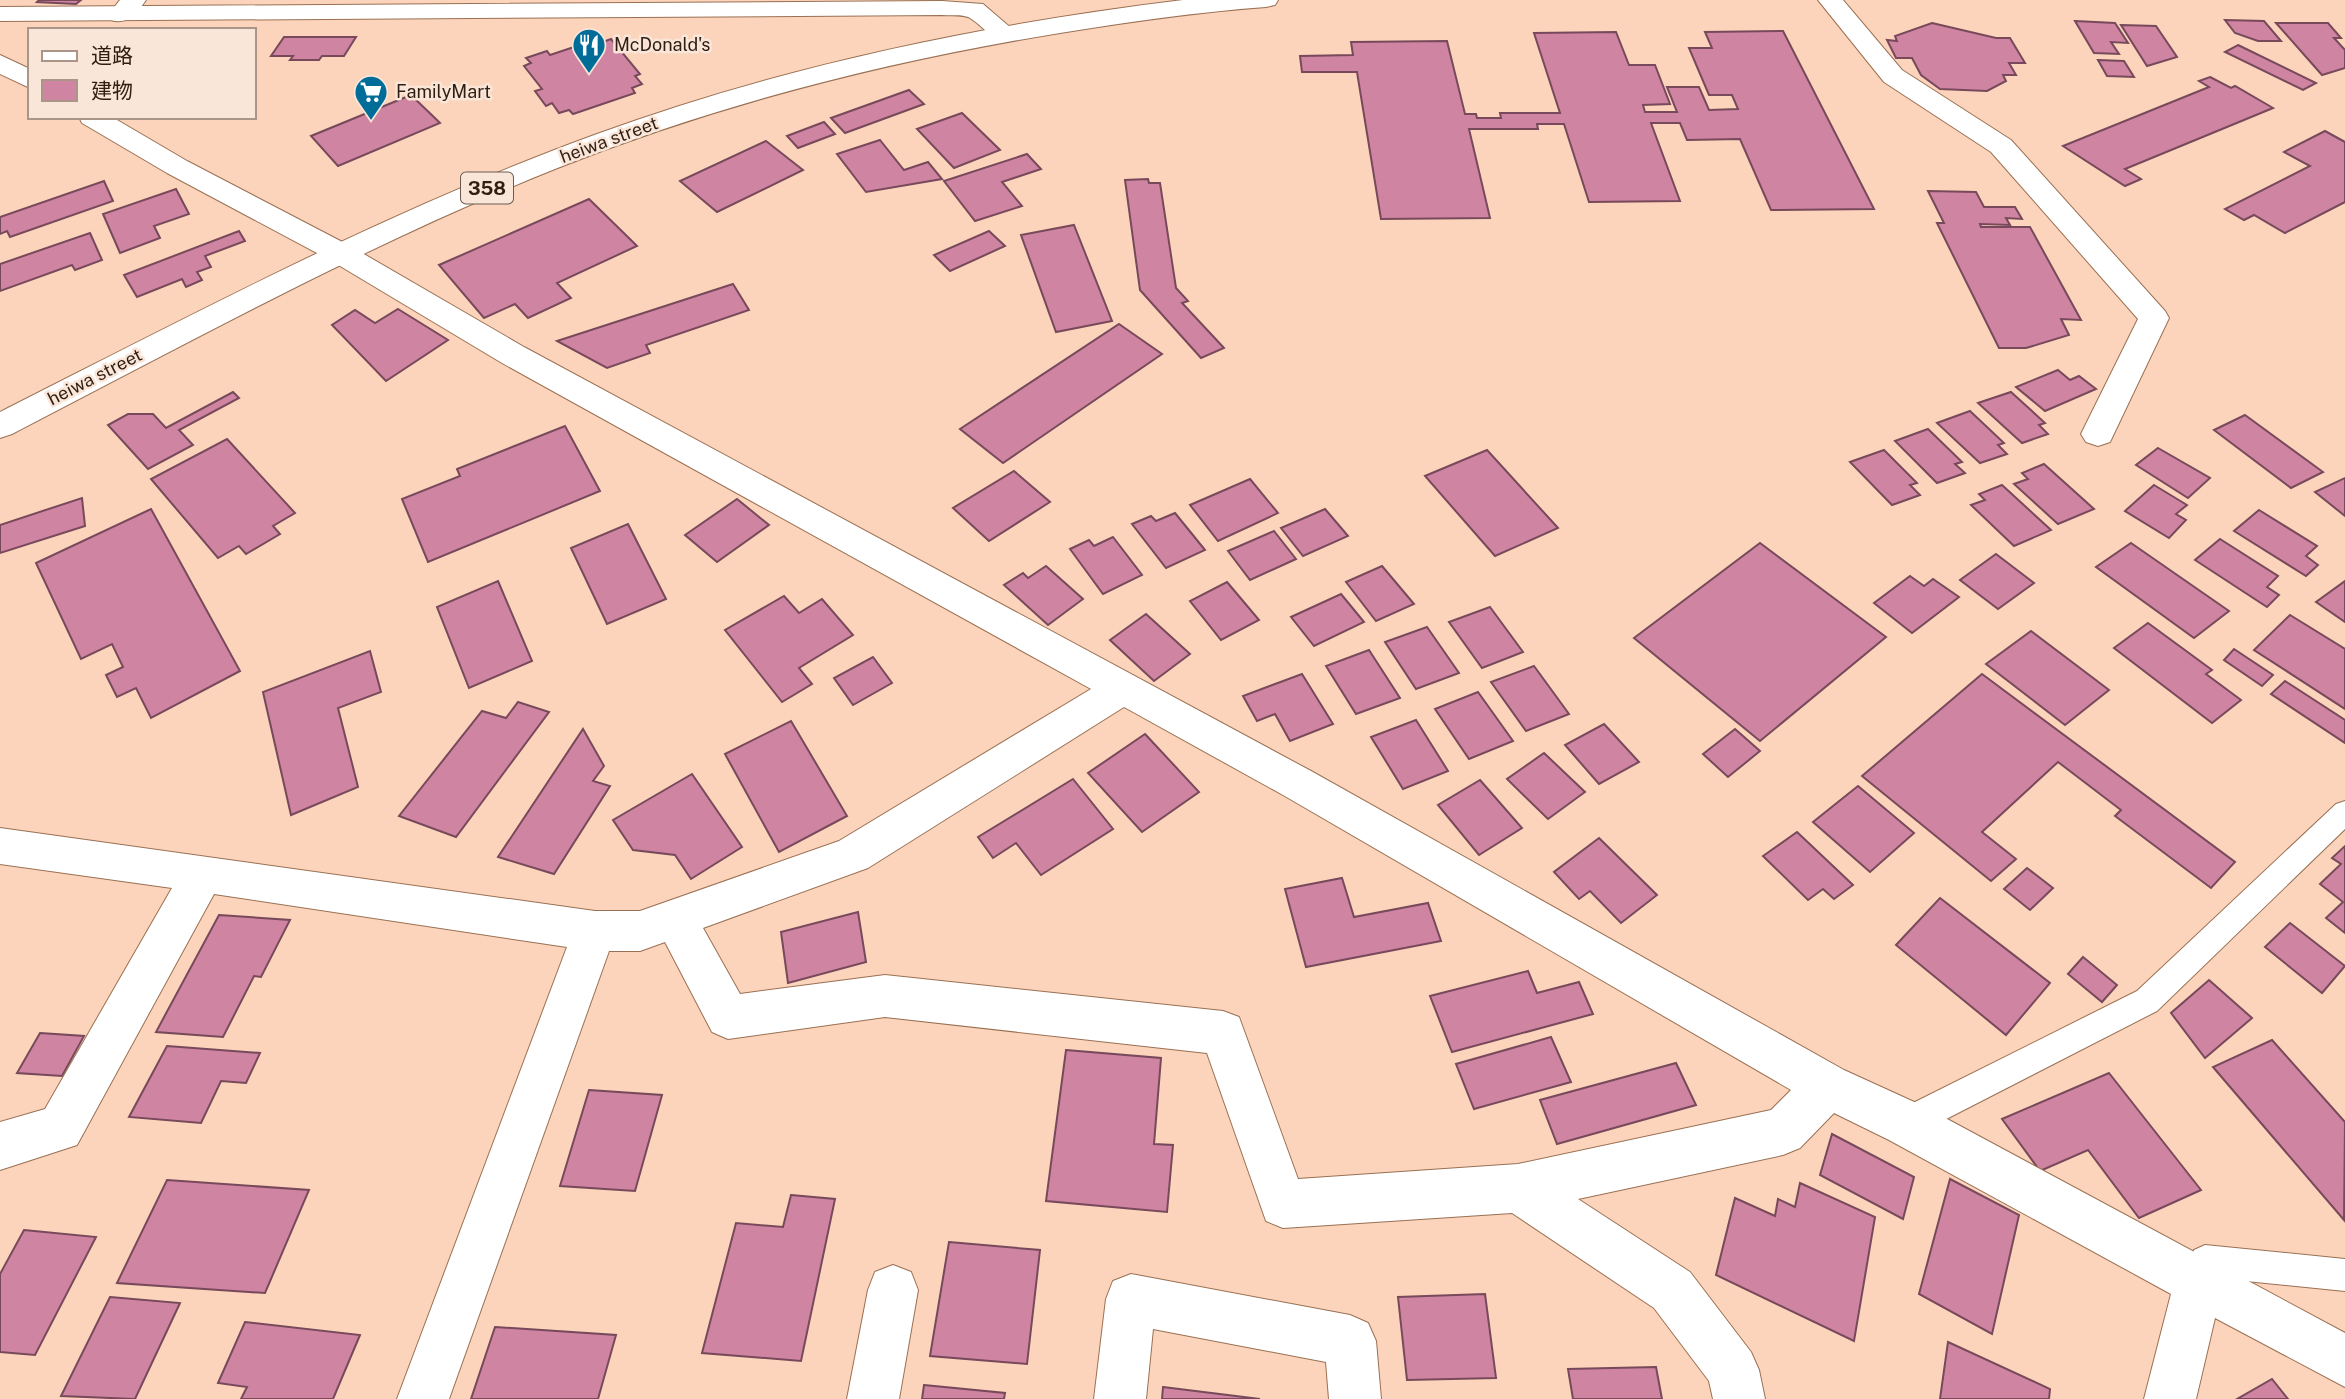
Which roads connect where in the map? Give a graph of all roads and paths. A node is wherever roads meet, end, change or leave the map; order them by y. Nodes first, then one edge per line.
1 (1266, 0) edge
2 (1830, 0) edge
3 (938, 4) edge
4 (1159, 5) edge
5 (544, 6) edge
6 (127, 8) edge
7 (0, 14) edge
8 (1005, 34) junction
9 (0, 63) edge
10 (28, 79) edge
11 (95, 119) edge
12 (340, 253) junction
13 (0, 426) edge
14 (2098, 434) dead end
15 (1124, 688) junction
16 (2345, 812) edge
17 (0, 846) edge
18 (203, 873) junction
19 (675, 918) junction
20 (595, 931) junction
21 (1828, 1086) junction
22 (1906, 1123) junction
23 (0, 1146) edge
24 (1518, 1188) junction
25 (2345, 1275) edge
26 (2199, 1284) junction
27 (893, 1290) dead end
28 (2345, 1361) edge
29 (423, 1399) edge
30 (873, 1399) edge
31 (1120, 1399) edge
32 (1355, 1399) edge
33 (1739, 1399) edge
34 (2170, 1399) edge

1 - 4 main road, heiwa street / 358
2 - 14 main road
3 - 5 main road
3 - 8 main road
4 - 8 main road, heiwa street / 358
5 - 6 main road
6 - 7 main road
8 - 12 main road, heiwa street / 358
9 - 10 main road
11 - 12 main road
12 - 13 main road, heiwa street / 358
12 - 15 main road
15 - 19 main road
15 - 21 main road
16 - 22 lane
17 - 18 main road
18 - 20 main road
18 - 23 main road
19 - 20 main road
19 - 24 main road
20 - 29 main road
21 - 22 main road
21 - 24 main road
22 - 26 main road
24 - 33 main road
25 - 26 lane
26 - 28 main road
26 - 34 main road
27 - 30 main road
31 - 32 main road

